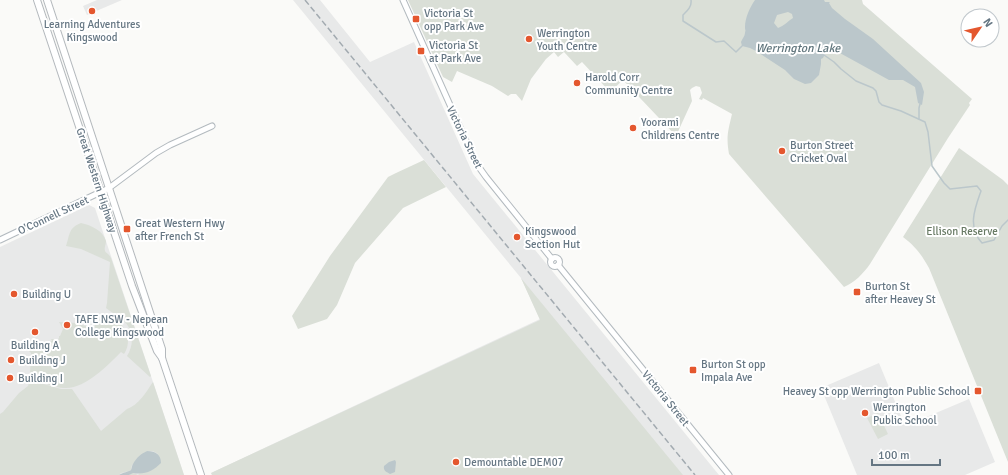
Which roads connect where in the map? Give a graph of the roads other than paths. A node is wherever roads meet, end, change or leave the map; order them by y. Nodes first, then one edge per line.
1 (37, 0) edge
2 (47, 0) edge
3 (403, 0) edge
4 (212, 126) dead end
5 (105, 190) junction
6 (0, 240) edge
7 (162, 358) junction
8 (201, 475) edge
9 (729, 475) edge

1 - 5 highway, Great Western Highway
2 - 5 highway, Great Western Highway
3 - 9 street, Victoria Street
4 - 5 street, O'Connell Street
5 - 6 street, O'Connell Street
5 - 7 highway, Great Western Highway
5 - 7 highway, Great Western Highway
7 - 8 highway, Great Western Highway

